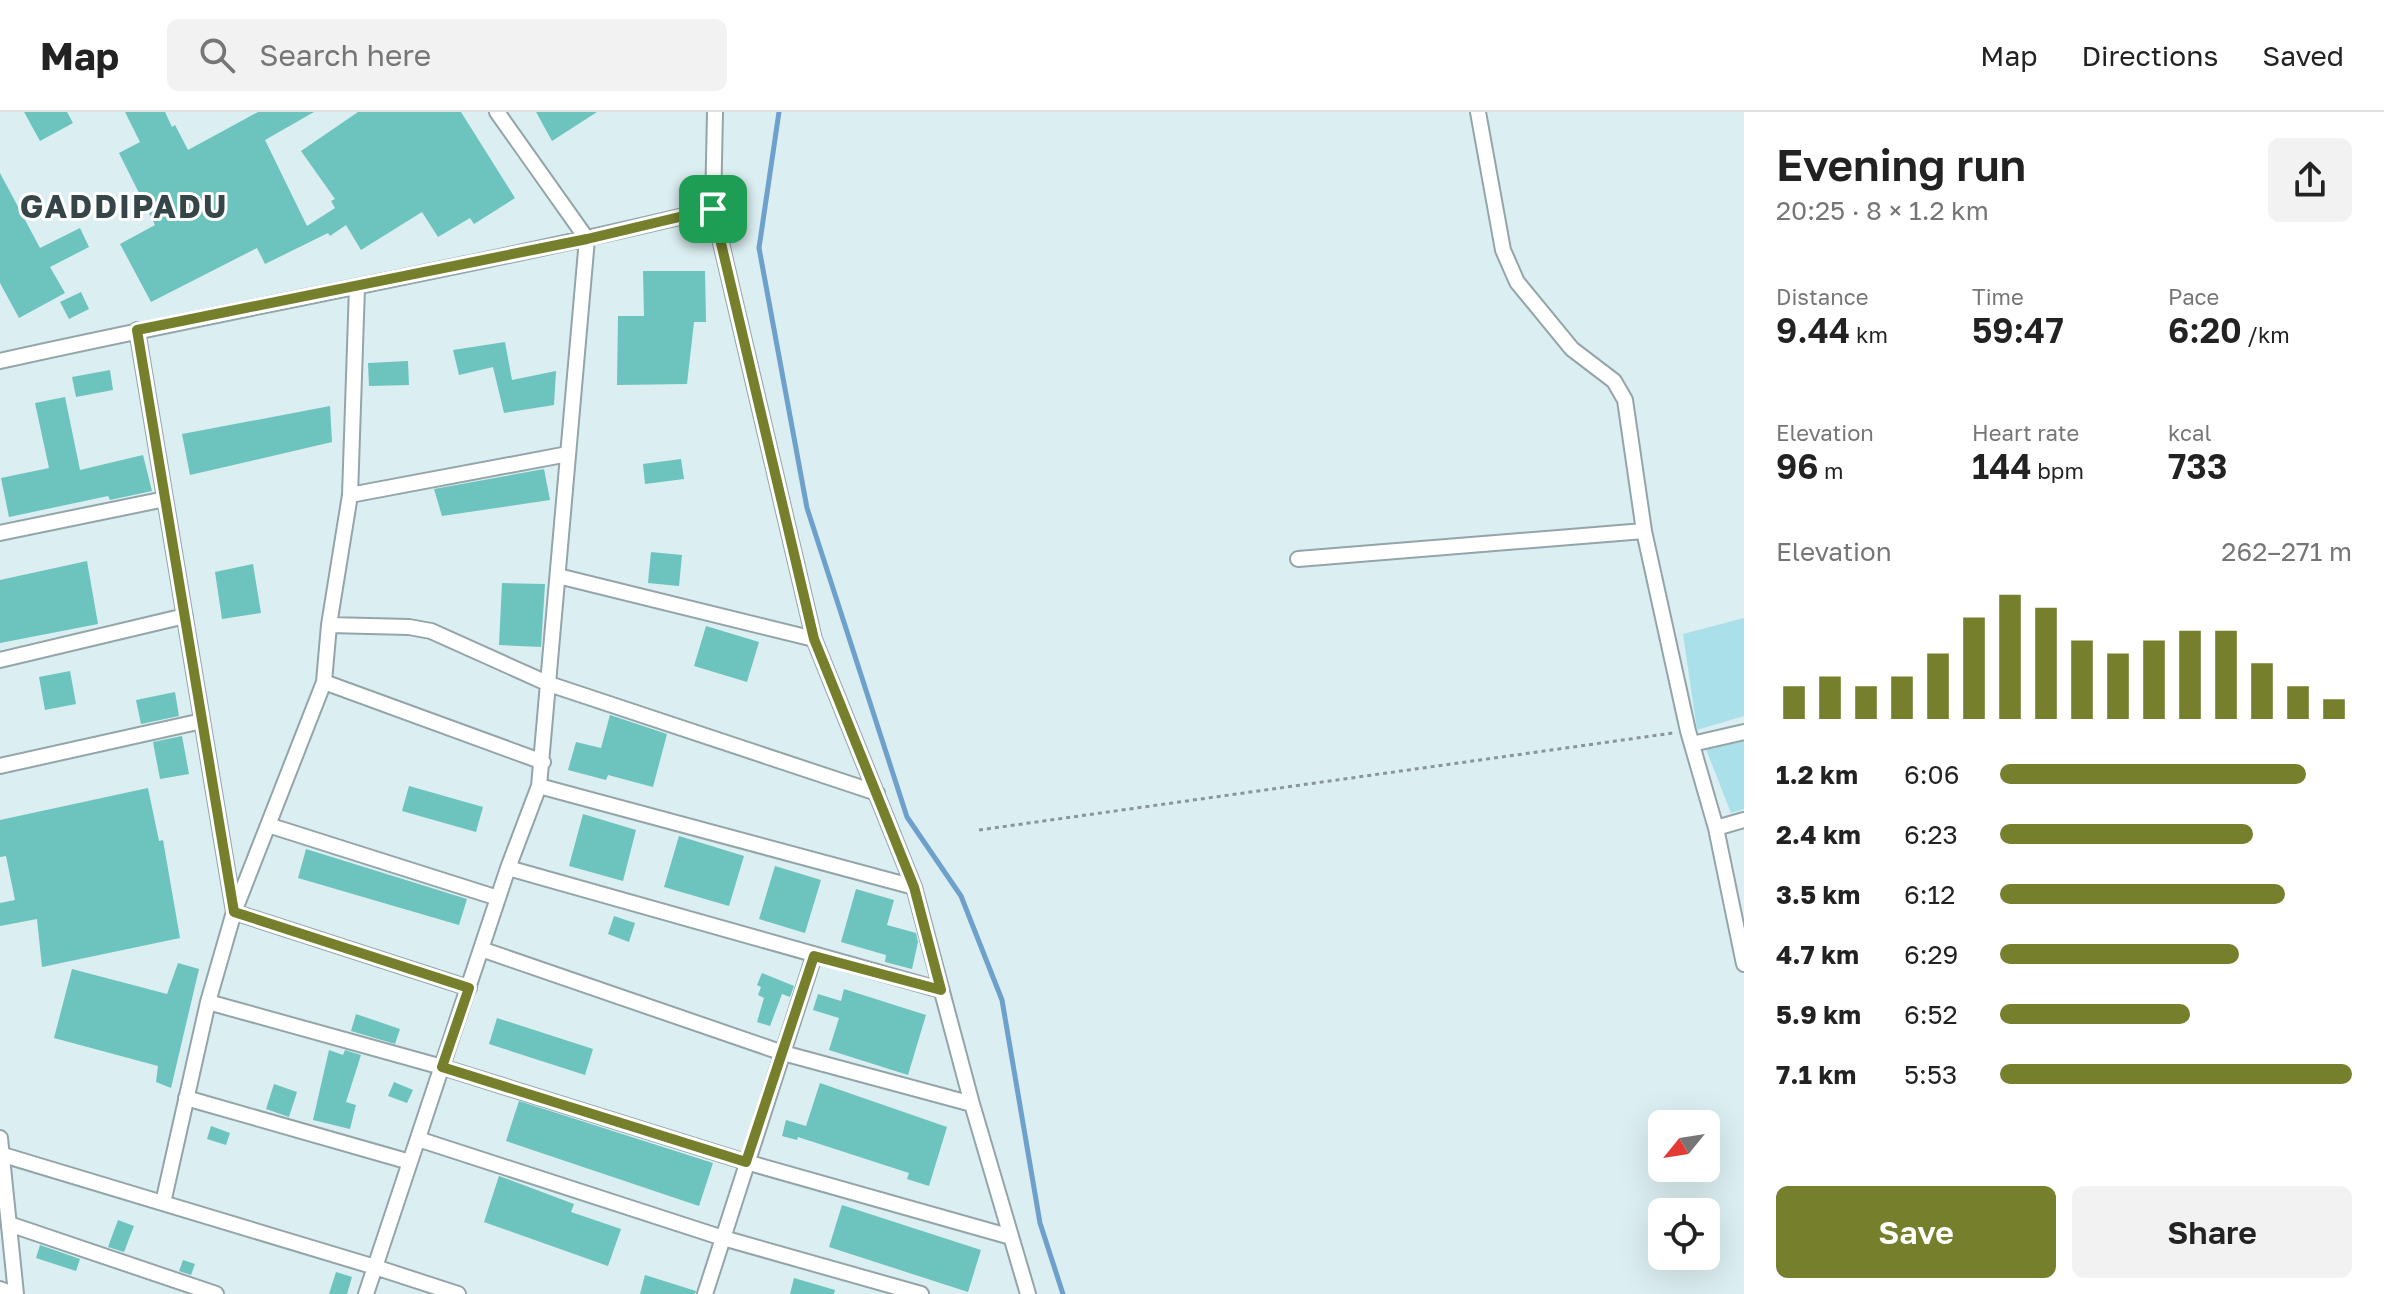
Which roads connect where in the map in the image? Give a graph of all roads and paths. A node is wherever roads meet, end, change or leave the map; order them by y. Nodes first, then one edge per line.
1 (497, 112) edge
2 (715, 112) edge
3 (1478, 112) edge
4 (713, 209) junction
5 (587, 239) junction
6 (357, 287) junction
7 (137, 330) junction
8 (1, 359) edge
9 (568, 454) junction
10 (350, 495) junction
11 (165, 499) junction
12 (1644, 531) junction
13 (0, 533) edge
14 (1298, 559) dead end
15 (558, 576) junction
16 (185, 616) junction
17 (329, 625) junction
18 (814, 639) junction
19 (0, 660) edge
20 (324, 682) junction
21 (549, 684) junction
22 (202, 721) junction
23 (1744, 732) edge
24 (1690, 738) junction
25 (543, 762) junction
26 (0, 766) edge
27 (539, 786) junction
28 (877, 793) junction
29 (1744, 820) edge
30 (268, 825) junction
31 (1716, 828) junction
32 (979, 830) dead end
33 (508, 868) junction
34 (914, 887) junction
35 (498, 898) junction
36 (1738, 902) edge
37 (234, 912) junction
38 (481, 949) junction
39 (814, 956) junction
40 (1744, 964) edge
41 (469, 988) junction
42 (941, 990) junction
43 (208, 1002) junction
44 (783, 1053) junction
45 (442, 1067) junction
46 (186, 1098) junction
47 (972, 1104) junction
48 (0, 1138) edge
49 (418, 1139) junction
50 (1, 1154) edge
51 (410, 1162) junction
52 (746, 1162) junction
53 (163, 1203) junction
54 (9, 1224) junction
55 (1011, 1237) junction
56 (723, 1238) junction
57 (375, 1267) junction
58 (0, 1289) edge
59 (14, 1294) edge
60 (216, 1294) edge
61 (366, 1294) edge
62 (458, 1294) edge
63 (705, 1294) edge
64 (921, 1294) edge
65 (1028, 1294) edge

1 - 5 street
2 - 4 street
3 - 12 street
4 - 5 street
4 - 18 street
5 - 6 street
5 - 9 street
6 - 7 street
6 - 10 street
7 - 8 street
7 - 11 street
9 - 10 street
9 - 15 street
10 - 17 street
11 - 13 street
11 - 16 street
12 - 14 street
12 - 24 street
15 - 18 street
15 - 21 street
16 - 19 street
16 - 22 street
17 - 20 street
17 - 21 street
18 - 28 street
20 - 25 street
20 - 30 street
21 - 25 street
21 - 28 street
22 - 26 street
22 - 37 street
23 - 24 street
24 - 31 street
24 - 32 path
25 - 27 street
27 - 33 street
27 - 34 street
28 - 34 street
29 - 31 street
30 - 35 street
30 - 37 street
31 - 36 street
33 - 35 street
33 - 39 street
34 - 42 street
35 - 38 street
36 - 40 street
37 - 41 street
37 - 43 street
38 - 41 street
38 - 44 street
39 - 42 street
39 - 44 street
41 - 45 street
42 - 47 street
43 - 45 street
43 - 46 street
44 - 47 street
44 - 52 street
45 - 49 street
45 - 52 street
46 - 51 street
46 - 53 street
47 - 55 street
48 - 50 street
49 - 51 street
49 - 56 street
50 - 53 street
50 - 54 street
51 - 57 street
52 - 55 street
52 - 56 street
53 - 57 street
54 - 59 street
54 - 60 street
55 - 65 street
56 - 63 street
56 - 64 street
57 - 61 street
57 - 62 street
58 - 59 street

